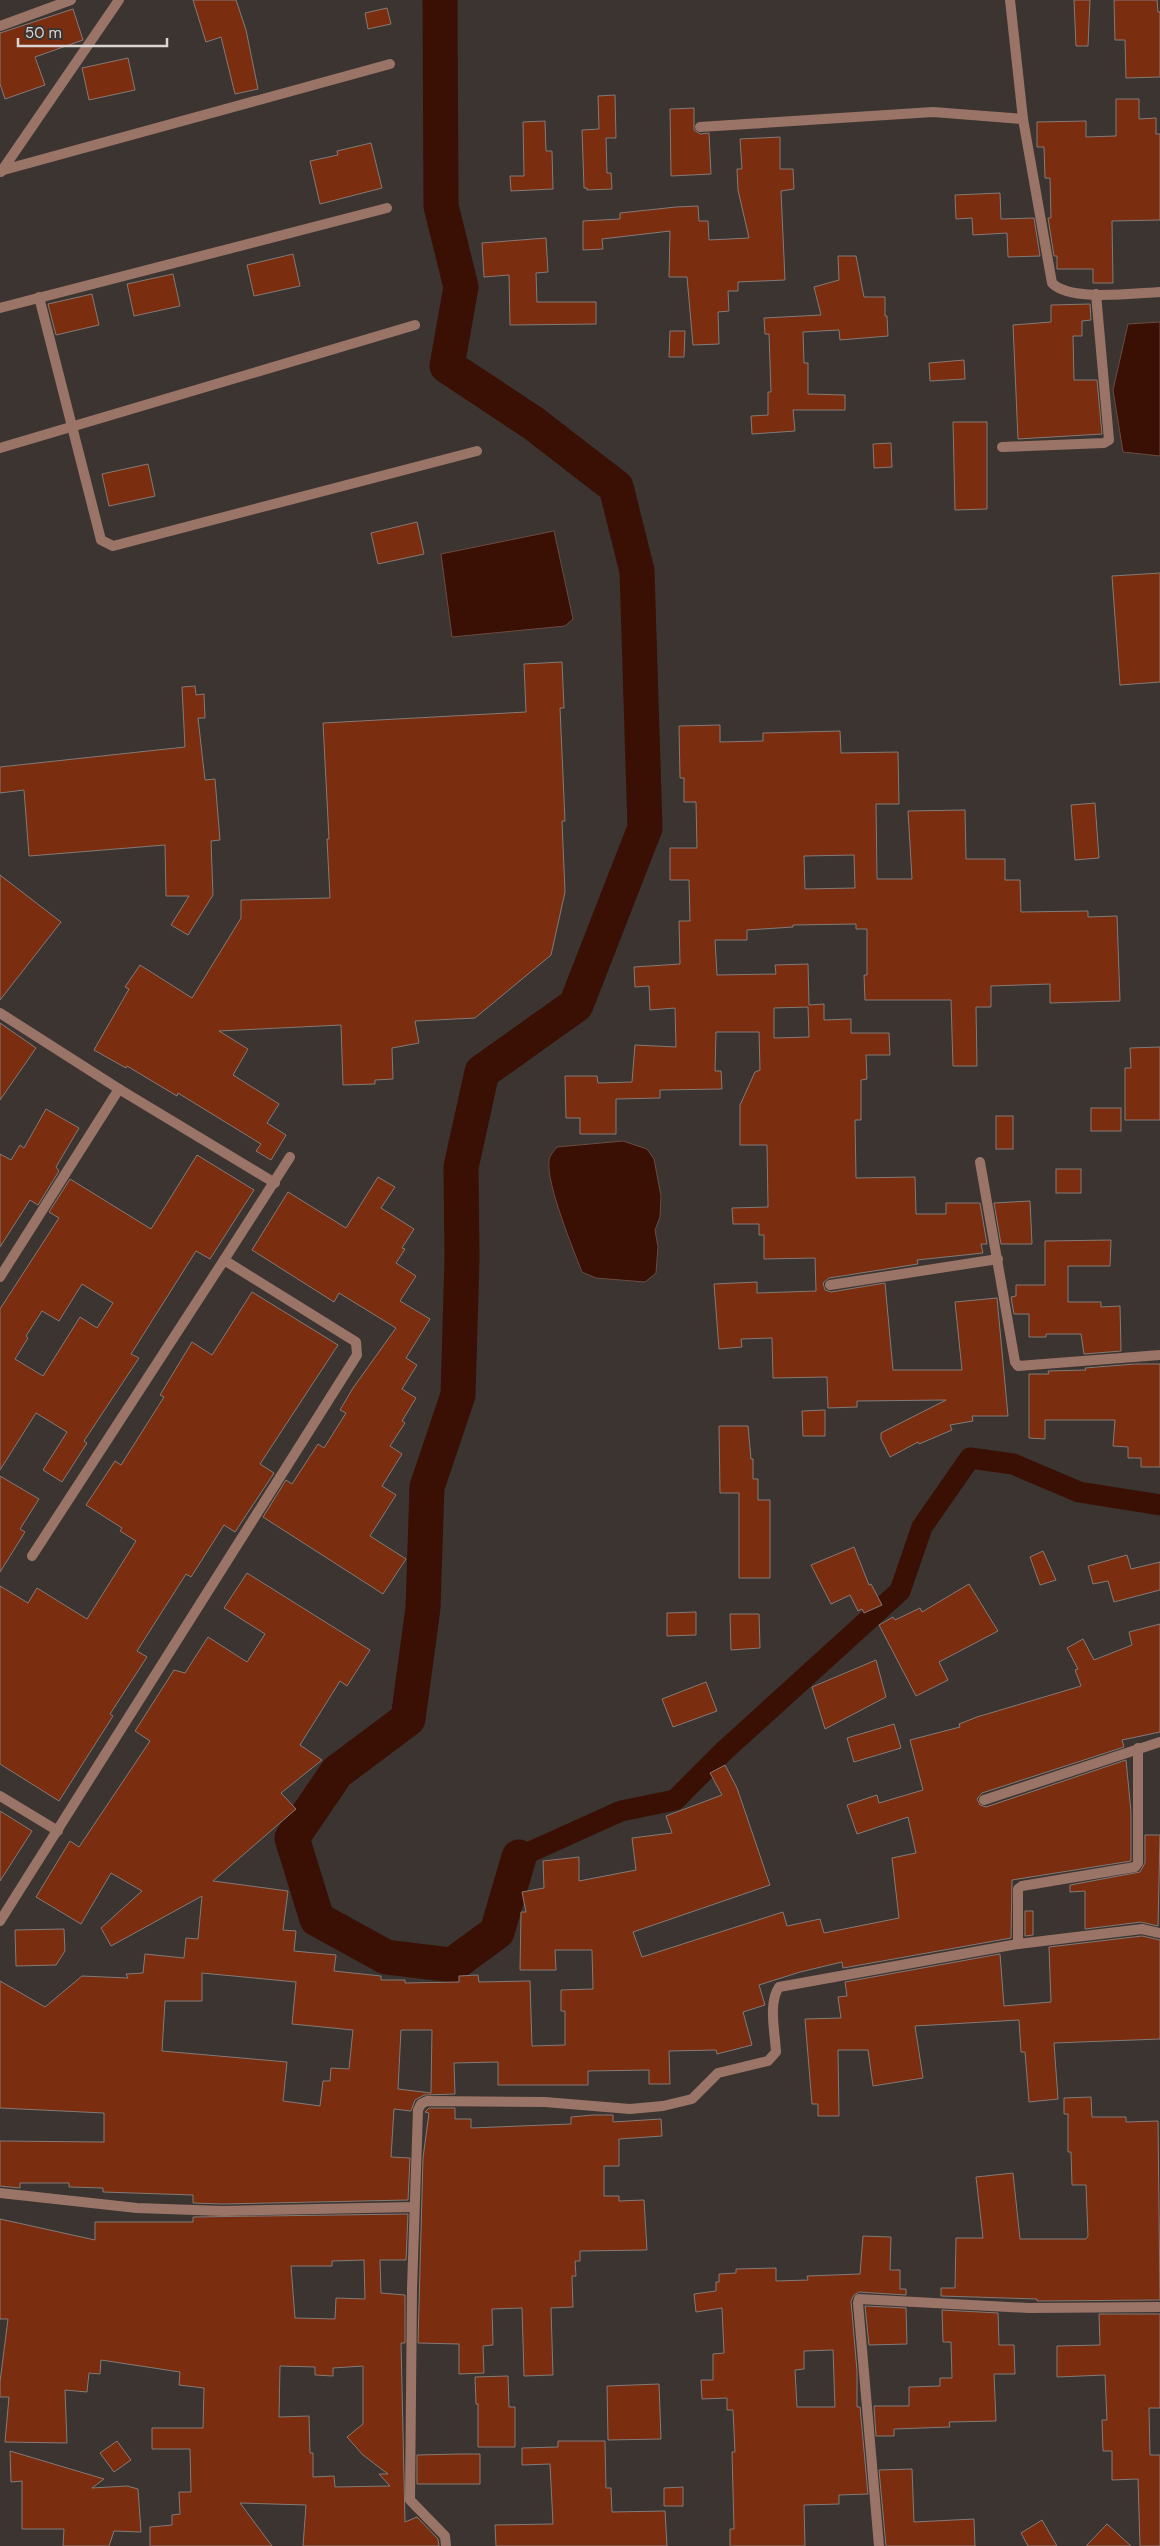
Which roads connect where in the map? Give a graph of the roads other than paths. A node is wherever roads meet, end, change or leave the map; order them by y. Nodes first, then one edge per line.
1 (71, 0) edge
2 (119, 0) edge
3 (1010, 0) edge
4 (0, 26) edge
5 (390, 64) dead end
6 (1023, 119) junction
7 (700, 127) dead end
8 (1, 171) edge
9 (387, 208) dead end
10 (1160, 292) edge
11 (1096, 294) junction
12 (39, 297) junction
13 (0, 308) edge
14 (415, 325) dead end
15 (74, 426) junction
16 (1002, 447) dead end
17 (0, 448) edge
18 (477, 451) dead end
19 (0, 1013) edge
20 (119, 1090) junction
21 (290, 1157) dead end
22 (980, 1162) dead end
23 (275, 1183) junction
24 (998, 1259) junction
25 (224, 1260) junction
26 (0, 1278) edge
27 (830, 1285) dead end
28 (1160, 1355) edge
29 (32, 1556) dead end
30 (1160, 1742) edge
31 (1138, 1748) junction
32 (0, 1796) edge
33 (984, 1800) dead end
34 (58, 1831) junction
35 (0, 1921) edge
36 (1160, 1933) edge
37 (1018, 1944) junction
38 (0, 2193) edge
39 (414, 2207) junction
40 (1160, 2307) edge
41 (446, 2546) edge
42 (879, 2546) edge

1 - 4 street
2 - 8 street
3 - 6 street
5 - 8 street
6 - 7 street
6 - 11 street
9 - 12 street
10 - 11 street
11 - 16 street
12 - 13 street
12 - 15 street
14 - 15 street
15 - 17 street
15 - 18 street
19 - 20 street
20 - 23 street
20 - 26 street
21 - 23 street
22 - 24 street
23 - 25 street
24 - 27 street
24 - 28 street
25 - 29 street
25 - 34 street
30 - 31 street
31 - 33 street
31 - 37 street
32 - 34 street
34 - 35 street
36 - 37 street
37 - 39 street
38 - 39 street
39 - 41 street
40 - 42 street

